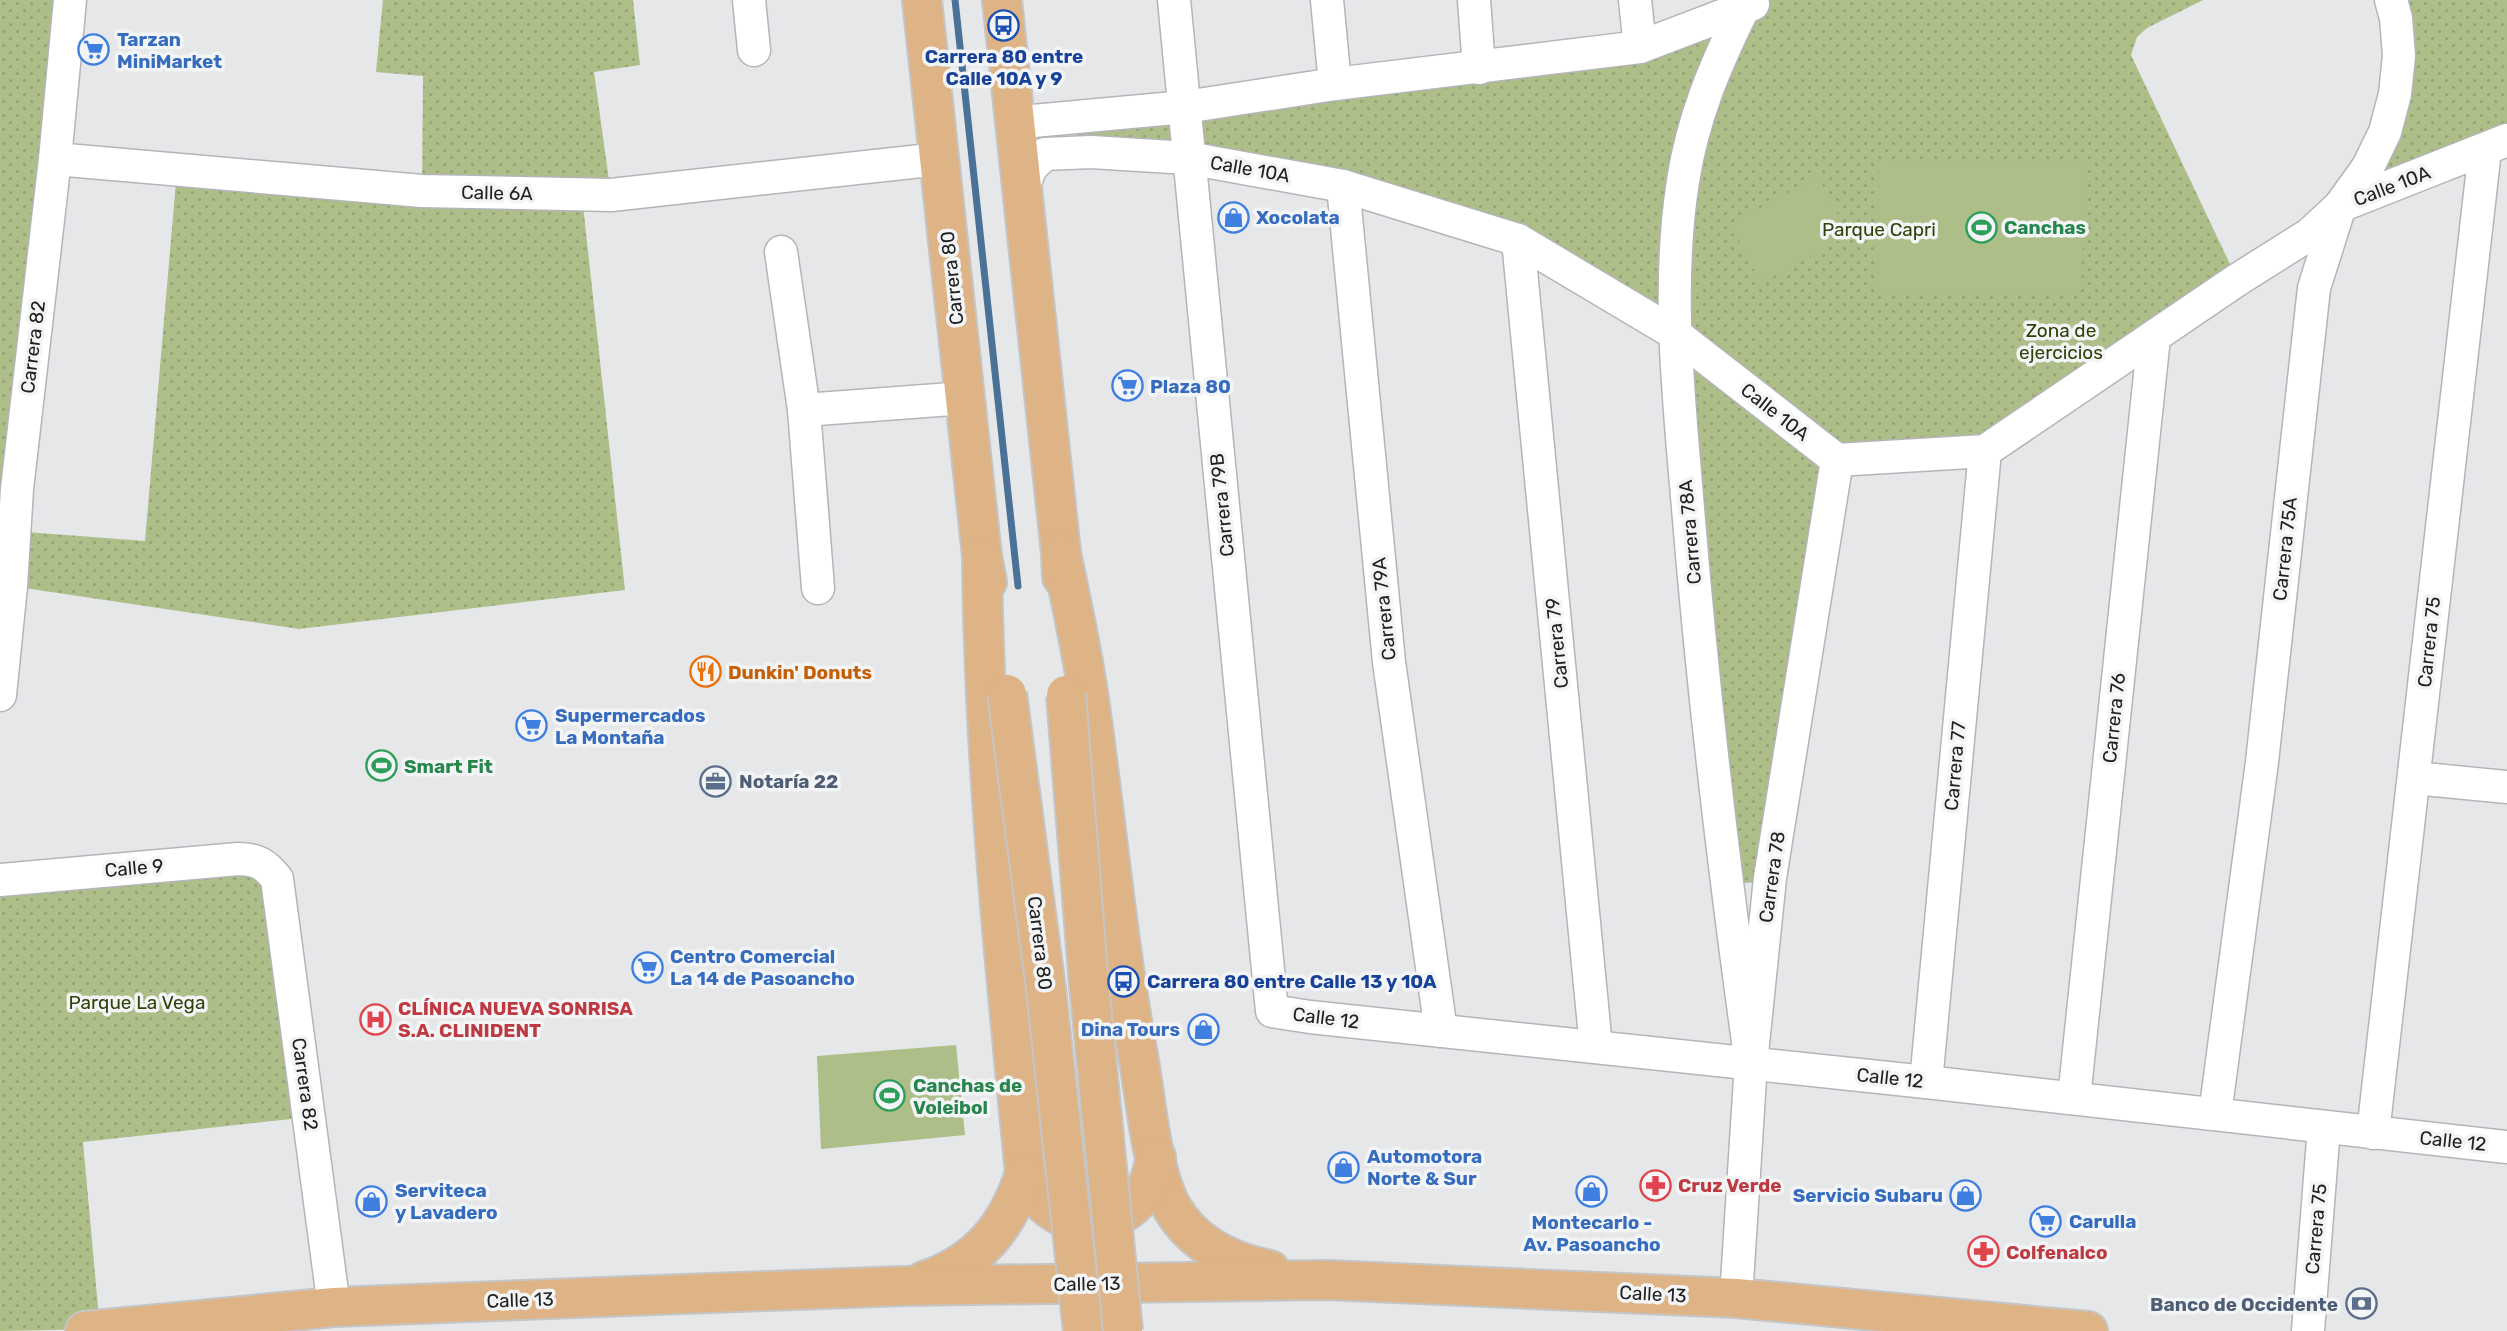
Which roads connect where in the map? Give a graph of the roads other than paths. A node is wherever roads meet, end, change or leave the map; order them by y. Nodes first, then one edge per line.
1 (70, 0) edge
2 (749, 0) edge
3 (922, 0) edge
4 (1002, 0) edge
5 (1174, 0) edge
6 (1327, 0) edge
7 (1474, 0) edge
8 (1635, 0) edge
9 (2391, 0) edge
10 (1752, 4) edge
11 (1640, 47) junction
12 (754, 50) dead end
13 (1479, 68) junction
14 (1335, 84) junction
15 (1185, 107) junction
16 (1015, 118) junction
17 (2496, 145) edge
18 (1188, 158) junction
19 (55, 159) junction
20 (939, 159) junction
21 (1343, 186) junction
22 (1022, 190) junction
23 (2340, 206) junction
24 (1518, 240) junction
25 (781, 252) dead end
26 (1674, 333) junction
27 (2154, 337) junction
28 (965, 398) junction
29 (804, 410) junction
30 (1985, 451) junction
31 (1837, 460) junction
32 (8, 488) edge
33 (1061, 553) junction
34 (982, 556) junction
35 (818, 588) dead end
36 (0, 695) edge
37 (2414, 778) junction
38 (2507, 788) edge
39 (266, 866) joint
40 (0, 880) edge
41 (1272, 1011) joint
42 (1441, 1031) junction
43 (1596, 1047) junction
44 (1751, 1063) junction
45 (1926, 1082) junction
46 (2074, 1098) junction
47 (2215, 1114) junction
48 (2325, 1127) junction
49 (2373, 1133) junction
50 (2507, 1147) edge
51 (1156, 1157) junction
52 (1026, 1173) junction
53 (1327, 1280) junction
54 (902, 1286) junction
55 (1736, 1298) junction
56 (334, 1307) junction
57 (85, 1331) edge
58 (1083, 1331) edge
59 (1122, 1331) edge
60 (2088, 1331) edge
61 (2308, 1331) edge

1 - 19 street, Carrera 82
2 - 12 street
3 - 20 main road, Carrera 80
4 - 16 main road
5 - 15 street, Carrera 79B
6 - 14 street
7 - 13 street
8 - 11 street
9 - 23 street, Carrera 75A
10 - 11 street
10 - 26 street, Carrera 78A
11 - 13 street
13 - 14 street
14 - 15 street
15 - 16 street
15 - 18 street, Carrera 79B
16 - 22 main road
17 - 23 street, Calle 10A
17 - 37 street, Carrera 75
18 - 21 street, Calle 10A
18 - 22 street, Calle 10A
18 - 41 street, Carrera 79B
19 - 20 street, Calle 6A
19 - 32 street, Carrera 82
20 - 28 main road, Carrera 80
21 - 24 street, Calle 10A
21 - 42 street, Carrera 79A
22 - 33 main road
23 - 27 street, Calle 10A
23 - 47 street, Carrera 75A
24 - 26 street, Calle 10A
24 - 43 street, Carrera 79
25 - 29 street
26 - 31 street, Calle 10A
26 - 44 street, Carrera 78A
27 - 30 street, Calle 10A
27 - 46 street, Carrera 76
28 - 29 street
28 - 34 main road, Carrera 80
29 - 35 street
30 - 31 street
30 - 45 street, Carrera 77
31 - 44 street, Carrera 78
32 - 36 street, Carrera 82
33 - 51 main road
33 - 59 main road, bridge
34 - 52 main road, Carrera 80
34 - 58 main road, Carrera 80, bridge
37 - 38 street
37 - 49 street, Carrera 75
39 - 40 street, Calle 9
39 - 56 street, Carrera 82
41 - 42 street, Calle 12
42 - 43 street, Calle 12
43 - 44 street, Calle 12
44 - 45 street, Calle 12
44 - 55 street, Carrera 78
45 - 46 street, Calle 12
46 - 47 street, Calle 12
47 - 48 street, Calle 12
48 - 49 street, Calle 12
48 - 61 street, Carrera 75
49 - 50 street, Calle 12
51 - 52 main road
51 - 53 main road
52 - 54 main road
53 - 54 main road, Calle 13
53 - 55 main road, Calle 13
54 - 56 main road, Calle 13
55 - 60 main road, Calle 13
56 - 57 main road, Calle 13

